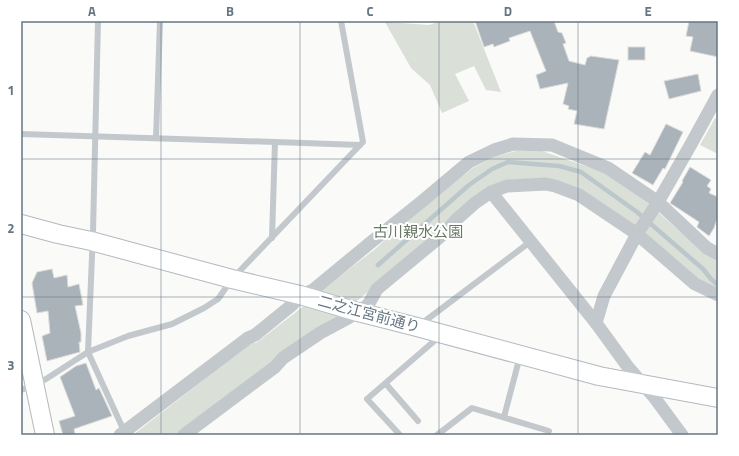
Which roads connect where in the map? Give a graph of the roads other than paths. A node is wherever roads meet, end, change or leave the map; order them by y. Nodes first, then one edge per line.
1 (98, 21) edge
2 (160, 21) edge
3 (341, 21) edge
4 (718, 94) edge
5 (21, 134) edge
6 (95, 136) junction
7 (156, 138) junction
8 (275, 142) junction
9 (360, 145) junction
10 (491, 192) junction
11 (655, 207) junction
12 (21, 224) edge
13 (640, 231) junction
14 (272, 238) junction
15 (91, 241) junction
16 (530, 242) junction
17 (718, 254) edge
18 (232, 279) junction
19 (300, 295) junction
20 (718, 295) edge
21 (358, 312) junction
22 (21, 320) edge
23 (596, 323) junction
24 (417, 327) junction
25 (443, 334) junction
26 (88, 352) junction
27 (520, 355) junction
28 (386, 384) junction
29 (644, 384) junction
30 (27, 388) edge
31 (718, 398) edge
32 (504, 417) junction
33 (418, 421) dead end
34 (549, 431) dead end
35 (122, 433) edge
36 (45, 435) edge
37 (184, 435) edge
38 (400, 435) edge
39 (438, 435) edge
40 (682, 435) edge

1 - 6 lane
2 - 7 lane
3 - 9 lane
4 - 11 street
5 - 6 lane
6 - 7 lane
6 - 15 lane
7 - 8 lane
8 - 9 lane
8 - 14 lane
9 - 14 lane
10 - 13 street
10 - 16 street
10 - 21 street
11 - 13 street
11 - 17 street
11 - 19 street
12 - 15 street, 二之江宮前通り
13 - 20 street
13 - 23 street
14 - 18 lane
15 - 18 street, 二之江宮前通り
15 - 26 lane
16 - 23 street
16 - 24 lane
18 - 19 street, 二之江宮前通り
18 - 26 lane
19 - 21 street, 二之江宮前通り
19 - 35 street
21 - 24 street, 二之江宮前通り
21 - 37 street
22 - 30 street
23 - 29 street
24 - 25 street, 二之江宮前通り
25 - 27 street, 二之江宮前通り
25 - 28 lane
26 - 30 lane
26 - 35 lane
27 - 29 street, 二之江宮前通り
27 - 32 lane
28 - 33 lane
28 - 38 lane
29 - 31 street, 二之江宮前通り
29 - 40 street
30 - 36 street
32 - 34 lane
32 - 39 lane

